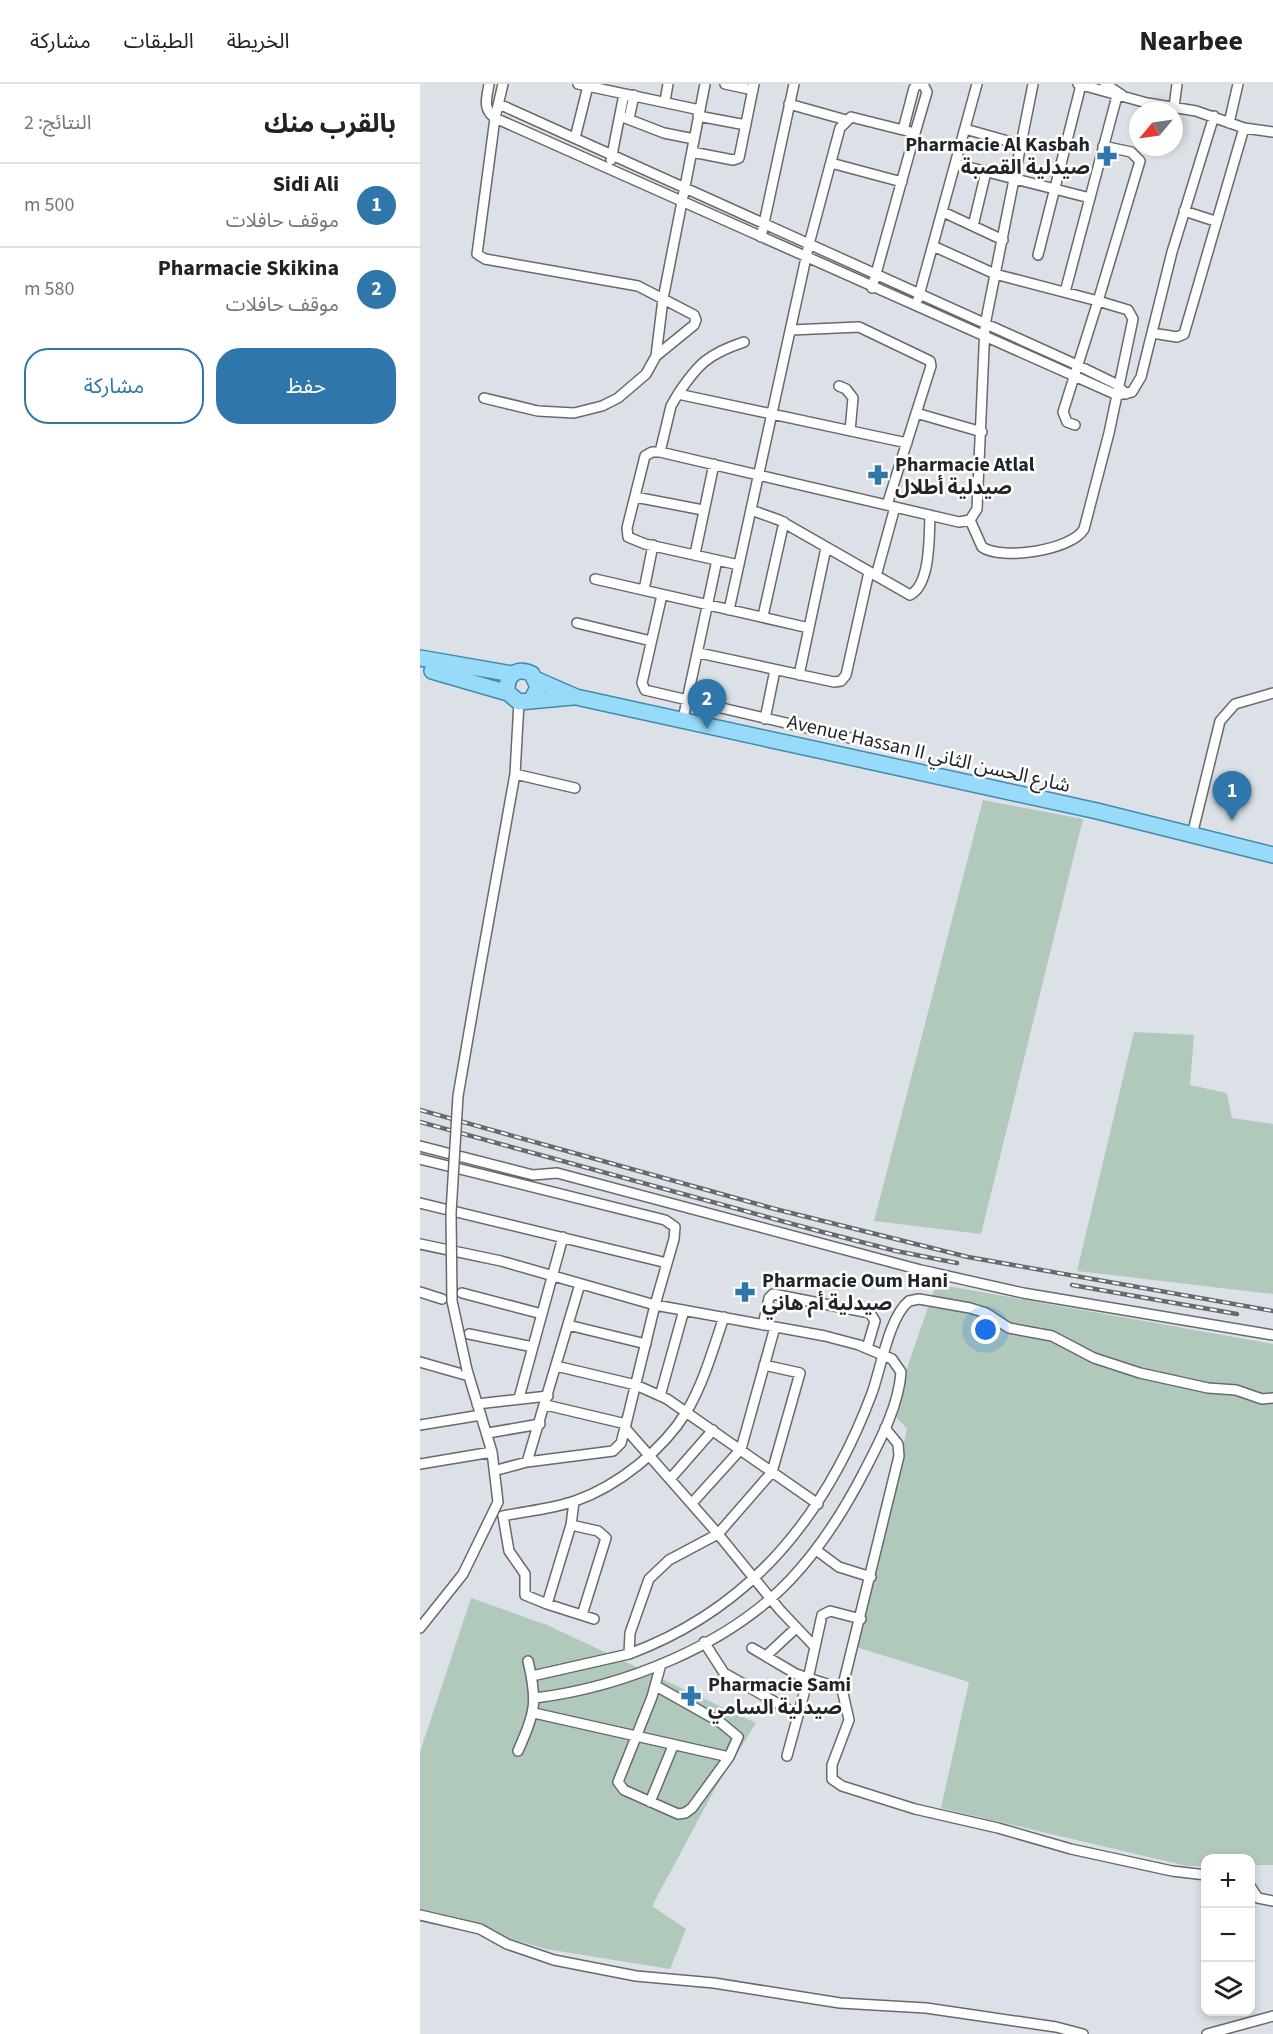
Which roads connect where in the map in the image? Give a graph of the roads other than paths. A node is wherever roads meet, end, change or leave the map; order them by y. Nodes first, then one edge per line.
1 (489, 84) edge
2 (503, 84) edge
3 (578, 84) edge
4 (629, 84) edge
5 (668, 84) edge
6 (705, 84) edge
7 (724, 84) edge
8 (794, 84) edge
9 (918, 84) edge
10 (923, 84) edge
11 (977, 84) edge
12 (1033, 84) edge
13 (1080, 84) edge
14 (1105, 84) edge
15 (1177, 84) edge
16 (1238, 84) edge
17 (588, 86) junction
18 (754, 87) edge
19 (629, 94) junction
20 (1121, 97) junction
21 (665, 101) junction
22 (1148, 102) edge
23 (1175, 102) edge
24 (499, 104) junction
25 (789, 104) junction
26 (1183, 109) edge
27 (699, 113) junction
28 (1214, 117) junction
29 (495, 118) junction
30 (625, 118) junction
31 (846, 120) junction
32 (1229, 123) junction
33 (746, 126) junction
34 (1245, 128) junction
35 (965, 129) junction
36 (903, 130) junction
37 (1273, 132) edge
38 (915, 133) junction
39 (575, 138) junction
40 (694, 139) junction
41 (1022, 145) junction
42 (1103, 146) junction
43 (692, 152) junction
44 (612, 154) junction
45 (831, 163) junction
46 (956, 164) junction
47 (609, 168) junction
48 (986, 172) junction
49 (1015, 178) junction
50 (902, 182) junction
51 (686, 189) junction
52 (1056, 189) junction
53 (1090, 198) junction
54 (683, 202) junction
55 (1184, 211) junction
56 (944, 212) junction
57 (1215, 221) junction
58 (765, 224) junction
59 (973, 226) junction
60 (761, 237) junction
61 (1003, 240) junction
62 (809, 244) junction
63 (933, 246) junction
64 (1038, 255) dead end
65 (807, 259) junction
66 (995, 274) junction
67 (876, 276) junction
68 (872, 288) junction
69 (1065, 292) junction
70 (919, 296) junction
71 (663, 299) junction
72 (1098, 301) junction
73 (915, 307) junction
74 (985, 325) junction
75 (791, 330) junction
76 (1152, 333) junction
77 (984, 337) junction
78 (744, 342) dead end
79 (656, 356) junction
80 (1077, 365) junction
81 (1073, 377) junction
82 (839, 386) dead end
83 (1120, 392) junction
84 (678, 394) junction
85 (484, 398) dead end
86 (915, 413) junction
87 (773, 415) junction
88 (1075, 425) dead end
89 (850, 431) junction
90 (982, 432) junction
91 (907, 443) junction
92 (660, 452) junction
93 (714, 464) junction
94 (758, 476) junction
95 (635, 497) junction
96 (891, 506) junction
97 (703, 510) junction
98 (751, 510) junction
99 (930, 515) junction
100 (970, 520) junction
101 (784, 522) junction
102 (652, 546) junction
103 (826, 548) junction
104 (695, 554) junction
105 (717, 560) junction
106 (739, 565) junction
107 (873, 574) junction
108 (596, 579) dead end
109 (644, 591) junction
110 (662, 595) junction
111 (709, 605) junction
112 (729, 610) junction
113 (763, 616) junction
114 (577, 623) dead end
115 (809, 628) junction
116 (651, 641) junction
117 (699, 653) junction
118 (420, 658) edge
119 (420, 669) edge
120 (775, 670) junction
121 (512, 674) junction
122 (799, 675) junction
123 (537, 680) junction
124 (1273, 693) edge
125 (576, 697) junction
126 (520, 698) junction
127 (687, 701) junction
128 (765, 719) junction
129 (683, 720) junction
130 (776, 722) junction
131 (850, 738) dead end
132 (772, 739) junction
133 (515, 774) junction
134 (575, 788) dead end
135 (1192, 835) junction
136 (1273, 855) edge
137 (420, 1146) edge
138 (420, 1159) edge
139 (420, 1203) edge
140 (563, 1237) junction
141 (420, 1244) edge
142 (667, 1263) junction
143 (552, 1275) junction
144 (580, 1284) junction
145 (420, 1292) edge
146 (462, 1293) dead end
147 (442, 1299) dead end
148 (655, 1305) junction
149 (684, 1310) junction
150 (542, 1314) junction
151 (724, 1317) junction
152 (568, 1325) junction
153 (763, 1325) junction
154 (775, 1327) junction
155 (469, 1334) dead end
156 (1273, 1335) edge
157 (646, 1344) junction
158 (533, 1347) junction
159 (867, 1348) junction
160 (885, 1355) junction
161 (420, 1362) edge
162 (764, 1365) junction
163 (556, 1366) junction
164 (468, 1373) junction
165 (636, 1385) junction
166 (660, 1396) junction
167 (519, 1398) junction
168 (1273, 1398) edge
169 (547, 1401) junction
170 (477, 1404) junction
171 (686, 1411) junction
172 (481, 1415) junction
173 (540, 1424) junction
174 (420, 1425) edge
175 (626, 1426) junction
176 (885, 1428) junction
177 (713, 1430) junction
178 (488, 1433) junction
179 (741, 1449) junction
180 (492, 1452) junction
181 (650, 1454) junction
182 (527, 1462) junction
183 (420, 1464) edge
184 (497, 1470) junction
185 (772, 1472) junction
186 (671, 1479) junction
187 (574, 1502) junction
188 (693, 1502) junction
189 (818, 1504) junction
190 (571, 1525) junction
191 (718, 1534) junction
192 (816, 1550) junction
193 (871, 1577) junction
194 (753, 1578) junction
195 (770, 1598) junction
196 (547, 1604) junction
197 (582, 1615) junction
198 (594, 1619) dead end
199 (861, 1619) junction
200 (796, 1628) junction
201 (420, 1629) edge
202 (704, 1642) junction
203 (815, 1647) junction
204 (752, 1648) dead end
205 (629, 1654) junction
206 (766, 1656) junction
207 (528, 1661) dead end
208 (661, 1664) junction
209 (532, 1676) junction
210 (808, 1679) junction
211 (656, 1686) junction
212 (842, 1689) junction
213 (536, 1698) junction
214 (534, 1713) junction
215 (798, 1715) junction
216 (636, 1736) junction
217 (673, 1746) junction
218 (518, 1751) dead end
219 (787, 1756) dead end
220 (729, 1757) junction
221 (650, 1802) junction
222 (1201, 1874) edge
223 (1255, 1893) edge
224 (1273, 1901) edge
225 (420, 1915) edge
226 (1273, 2016) edge
227 (1083, 2034) edge
228 (1207, 2034) edge

1 - 29 street
2 - 24 street
3 - 17 street
4 - 19 street
5 - 21 street
6 - 27 street
7 - 18 street
8 - 25 street
9 - 36 street
10 - 38 street
11 - 35 street
12 - 41 street
13 - 20 street
13 - 52 street
14 - 20 street
15 - 23 street
16 - 32 street
17 - 19 street
17 - 39 street
18 - 33 street
19 - 21 street
19 - 30 street
20 - 22 street
20 - 42 street
21 - 27 street
24 - 29 street
24 - 39 street
25 - 31 street
25 - 58 street
26 - 28 street
27 - 33 street
27 - 40 street
28 - 32 street
28 - 55 street
29 - 47 street
29 - 71 street
30 - 40 street
30 - 44 street
31 - 36 street
31 - 45 street
32 - 34 street
33 - 43 street
34 - 37 street
34 - 57 street
35 - 41 street
35 - 46 street
36 - 38 street
38 - 50 street
39 - 44 street
40 - 43 street
41 - 49 street
42 - 53 street
42 - 72 street
43 - 51 street
44 - 47 street
44 - 51 street
45 - 50 street
45 - 62 street
46 - 48 street
46 - 56 street
47 - 54 street
48 - 49 street
48 - 59 street
49 - 52 street
49 - 61 street
50 - 67 street
51 - 54 street
51 - 58 street
52 - 53 street
52 - 64 street
53 - 69 street
54 - 60 street
54 - 71 street
55 - 57 street
55 - 76 street
56 - 59 street
56 - 63 street
57 - 76 street
58 - 60 street
58 - 62 street
59 - 61 street
60 - 65 street
61 - 66 street
62 - 65 street
62 - 67 street
63 - 66 street
63 - 70 street
65 - 68 street
65 - 75 street
66 - 69 street
66 - 74 street
67 - 68 street
67 - 70 street
68 - 73 street
69 - 72 street
70 - 73 street
70 - 74 street
71 - 79 street
71 - 79 street
72 - 80 street
72 - 83 street
73 - 77 street
74 - 77 street
74 - 80 street
75 - 86 street
75 - 87 street
76 - 83 street
77 - 81 street
77 - 90 street
78 - 84 street
79 - 85 street
80 - 81 street
80 - 83 street
81 - 83 street
81 - 88 street
82 - 89 street
83 - 100 street
84 - 87 street
84 - 92 street
86 - 90 street
86 - 91 street
87 - 89 street
87 - 94 street
89 - 91 street
90 - 100 street
91 - 96 street
92 - 93 street
92 - 95 street
93 - 94 street
93 - 97 street
94 - 96 street
94 - 98 street
95 - 97 street
95 - 102 street
96 - 99 street
96 - 107 street
97 - 104 street
98 - 101 street
98 - 106 street
99 - 100 street
99 - 107 street
101 - 103 street
101 - 113 street
102 - 104 street
102 - 109 street
103 - 107 street
103 - 115 street
104 - 105 street
105 - 106 street
105 - 111 street
106 - 112 street
107 - 122 street
108 - 109 street
109 - 110 street
110 - 111 street
110 - 116 street
111 - 112 street
111 - 117 street
112 - 113 street
113 - 115 street
114 - 116 street
115 - 122 street
116 - 127 street
117 - 120 street
117 - 127 street
118 - 121 main road
119 - 126 main road, Avenue Hassan II شارع الحسن الثاني
120 - 122 street
120 - 128 street
121 - 123 main road, Avenue Hassan II شارع الحسن الثاني
121 - 126 main road
123 - 125 main road, Avenue Hassan II شارع الحسن الثاني
123 - 126 main road
124 - 135 street
125 - 126 main road, Avenue Hassan II شارع الحسن الثاني
125 - 129 main road, Avenue Hassan II شارع الحسن الثاني
126 - 133 street
127 - 128 street
127 - 129 street
128 - 130 street
129 - 132 main road, Avenue Hassan II شارع الحسن الثاني
130 - 131 street
130 - 132 street
132 - 135 main road, Avenue Hassan II شارع الحسن الثاني
133 - 134 street
133 - 164 street, bridge
135 - 136 main road, Avenue Hassan II شارع الحسن الثاني
137 - 156 street
138 - 142 street
139 - 140 street
140 - 142 street
140 - 143 street
141 - 143 street
142 - 148 street
143 - 144 street
143 - 150 street
144 - 148 street
144 - 152 street
145 - 147 street
146 - 150 street
148 - 149 street
148 - 157 street
149 - 151 street
149 - 166 street
150 - 158 street
151 - 153 street
151 - 171 street
152 - 157 street
152 - 163 street
153 - 154 street
153 - 159 street
154 - 159 street
154 - 162 street
155 - 158 street
157 - 165 street
158 - 167 street
159 - 160 street
160 - 168 street
160 - 176 street
160 - 189 street
161 - 164 street
162 - 179 street
162 - 185 street
163 - 165 street
163 - 169 street
164 - 170 street
165 - 166 street
165 - 175 street
166 - 171 street
167 - 169 street
167 - 170 street
169 - 173 street
169 - 175 street
170 - 172 street
171 - 177 street
171 - 181 street
172 - 174 street
172 - 178 street
173 - 178 street
173 - 182 street
175 - 181 street
175 - 182 street
176 - 192 street
176 - 193 street
177 - 179 street
177 - 186 street
178 - 180 street
179 - 185 street
179 - 188 street
180 - 183 street
180 - 184 street
181 - 186 street
181 - 187 street
182 - 184 street
184 - 201 street
185 - 189 street
185 - 191 street
186 - 188 street
187 - 190 street
187 - 196 street
188 - 191 street
189 - 194 street
190 - 196 street
190 - 197 street
191 - 194 street
191 - 205 street
192 - 193 street
192 - 195 street
193 - 199 street
194 - 195 street
194 - 205 street
195 - 200 street
195 - 202 street
196 - 197 street
197 - 198 street
199 - 203 street
199 - 212 street
200 - 203 street
200 - 206 street
202 - 208 street
202 - 215 street
203 - 210 street
204 - 206 street
205 - 209 street
206 - 210 street
207 - 209 street
208 - 211 street
208 - 213 street
209 - 213 street
210 - 212 street
210 - 215 street
211 - 216 street
211 - 220 street
212 - 222 street
213 - 214 street
214 - 216 street
214 - 218 street
215 - 219 street
216 - 217 street
216 - 221 street
217 - 220 street
217 - 221 street
220 - 221 street
223 - 224 street
225 - 227 street
226 - 228 street

